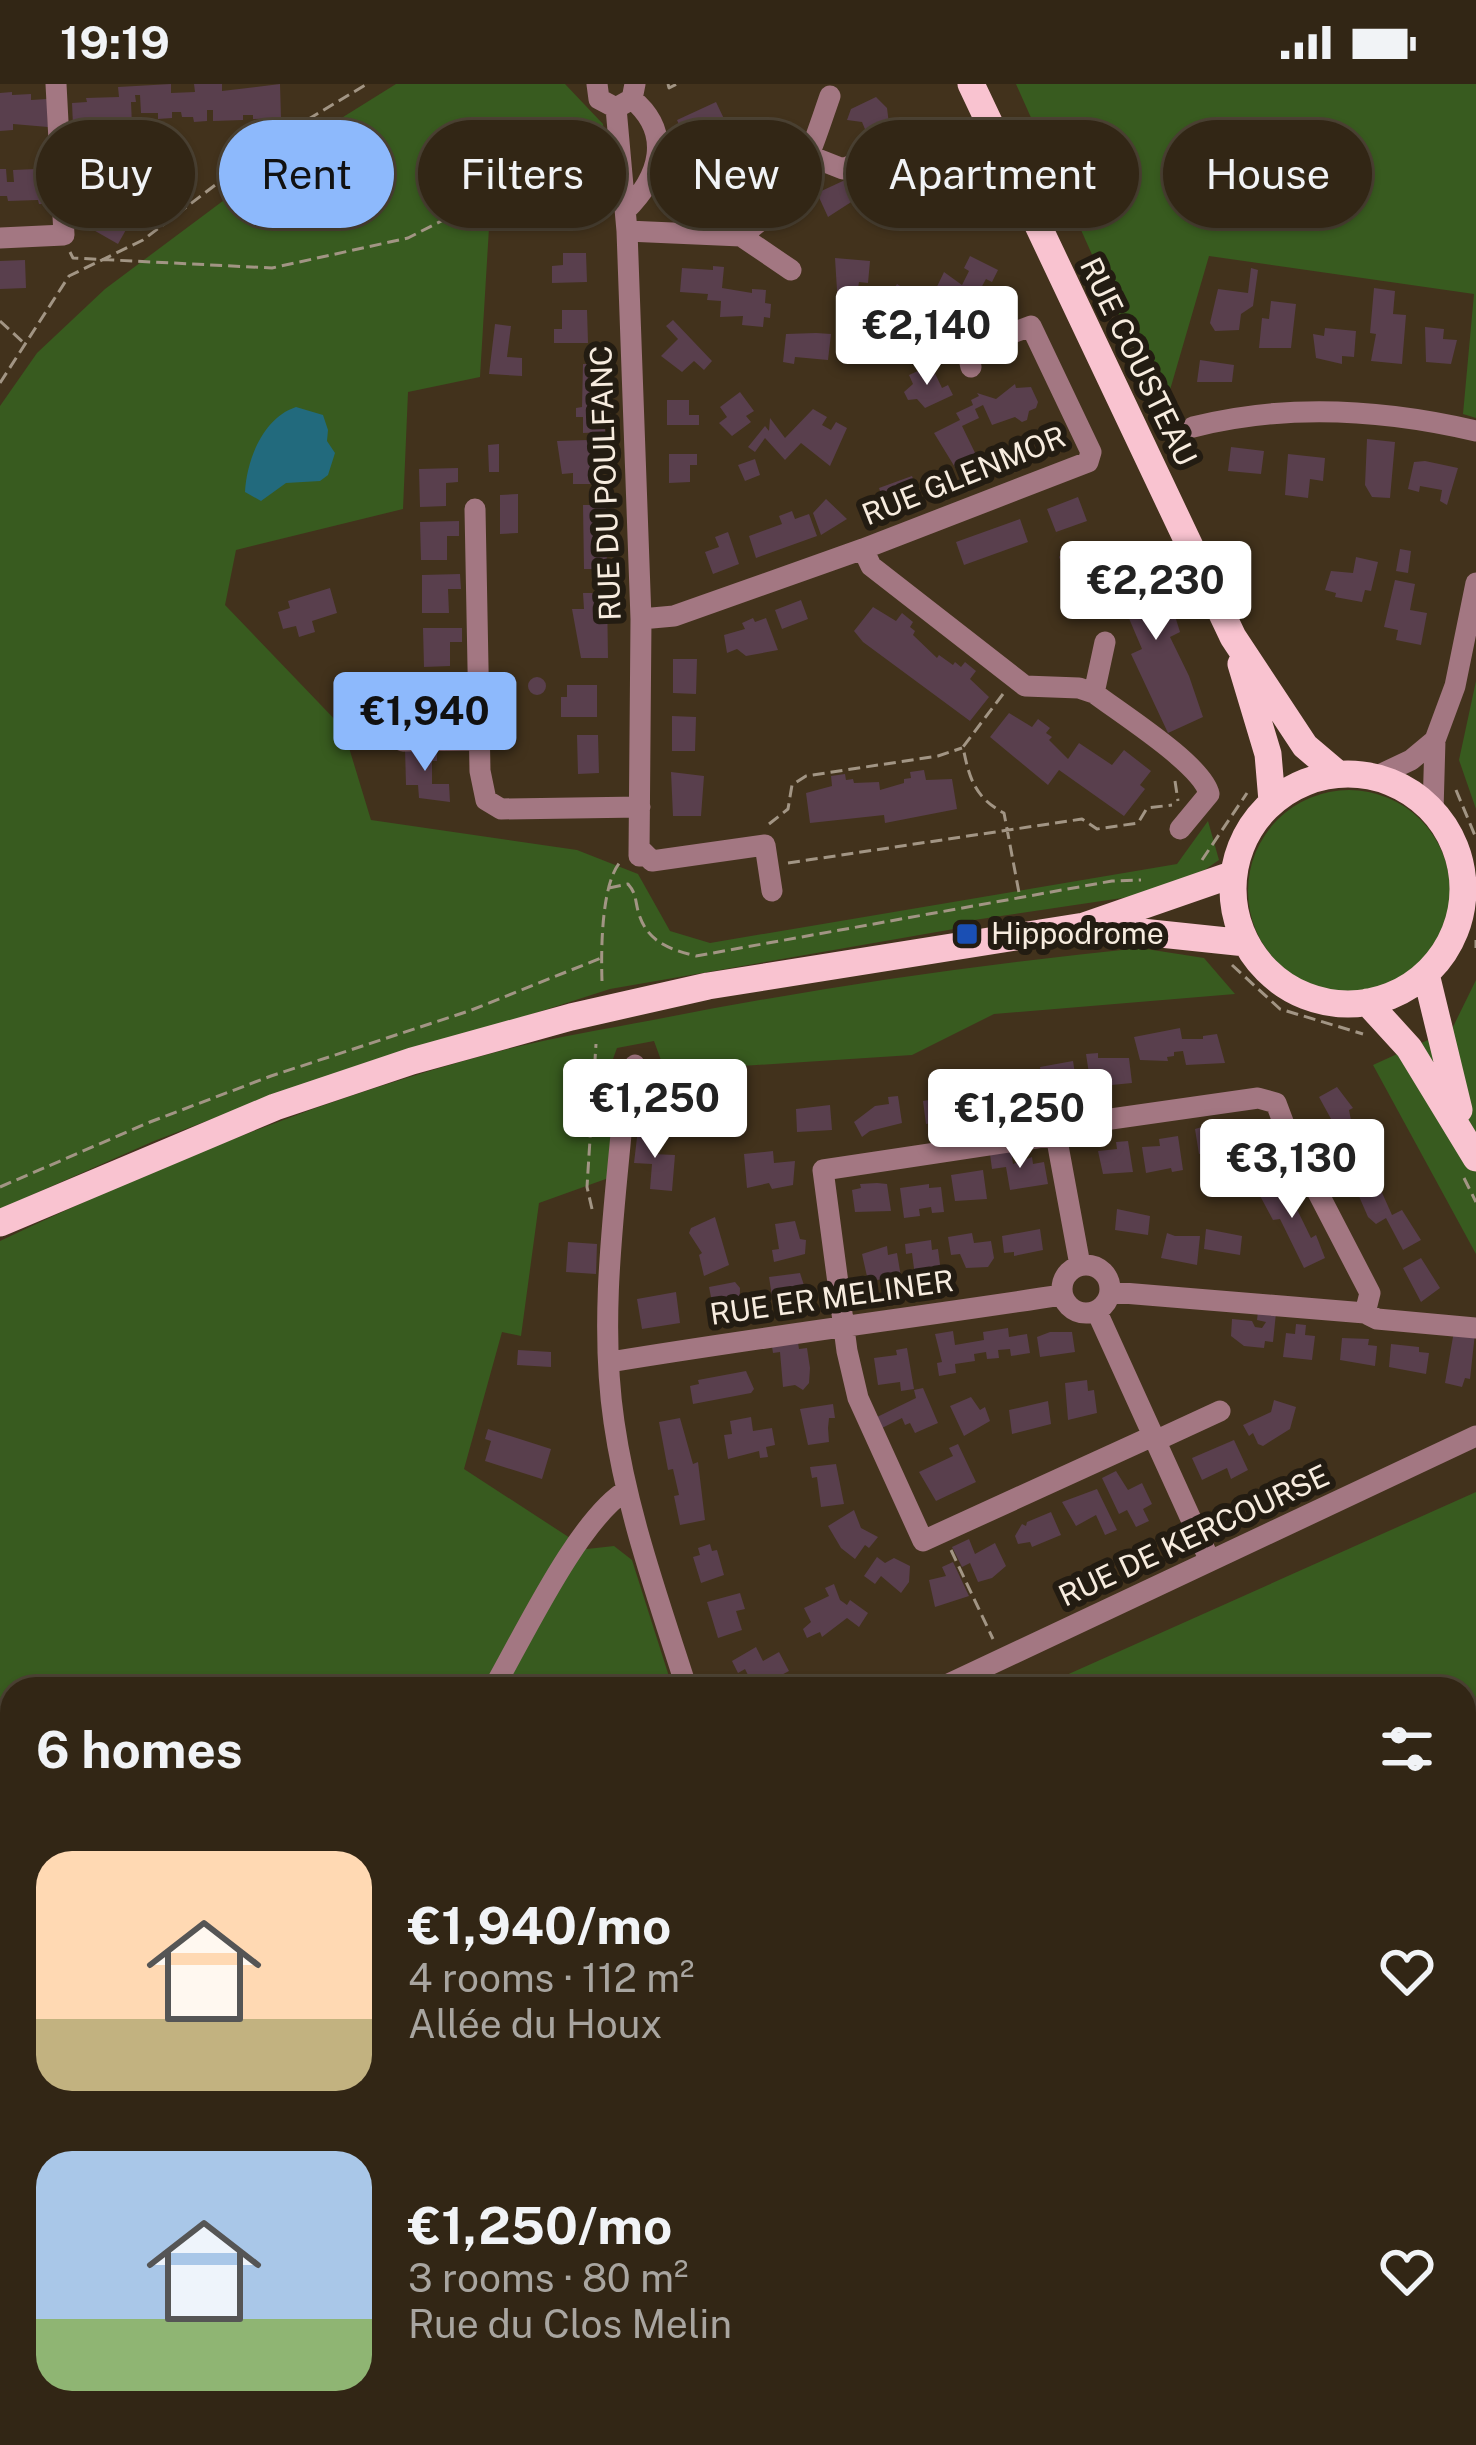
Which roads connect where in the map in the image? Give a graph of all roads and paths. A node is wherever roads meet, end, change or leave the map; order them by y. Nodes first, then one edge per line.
1 (56, 84) edge
2 (367, 84) edge
3 (597, 84) edge
4 (668, 84) edge
5 (677, 84) edge
6 (968, 84) edge
7 (830, 96) dead end
8 (628, 97) edge
9 (822, 120) edge
10 (626, 221) junction
11 (428, 228) edge
12 (750, 228) edge
13 (64, 235) junction
14 (741, 236) junction
15 (0, 238) edge
16 (102, 260) junction
17 (790, 270) dead end
18 (0, 321) edge
19 (25, 344) junction
20 (971, 368) dead end
21 (0, 383) edge
22 (1193, 428) dead end
23 (1476, 431) edge
24 (475, 509) dead end
25 (863, 549) junction
26 (1476, 583) edge
27 (641, 619) junction
28 (1233, 637) junction
29 (1105, 642) dead end
30 (1016, 679) junction
31 (1094, 693) junction
32 (376, 700) dead end
33 (481, 740) junction
34 (1435, 740) junction
35 (963, 747) junction
36 (1173, 768) dead end
37 (1338, 774) junction
38 (1375, 777) junction
39 (1453, 780) dead end
40 (1272, 801) junction
41 (640, 806) junction
42 (1433, 811) junction
43 (1237, 812) dead end
44 (1009, 829) junction
45 (1180, 830) dead end
46 (1476, 838) edge
47 (639, 852) junction
48 (767, 855) junction
49 (1197, 866) dead end
50 (1234, 874) junction
51 (1145, 880) dead end
52 (609, 888) junction
53 (772, 891) dead end
54 (1020, 898) junction
55 (1084, 926) junction
56 (1476, 940) edge
57 (1476, 948) edge
58 (1238, 952) junction
59 (601, 958) junction
60 (1426, 974) junction
61 (602, 981) dead end
62 (1367, 1002) junction
63 (1367, 1036) dead end
64 (596, 1043) dead end
65 (635, 1065) dead end
66 (1056, 1135) junction
67 (1467, 1155) edge
68 (0, 1187) edge
69 (1476, 1202) edge
70 (0, 1223) edge
71 (614, 1228) junction
72 (1080, 1265) junction
73 (1111, 1292) junction
74 (1062, 1295) junction
75 (1097, 1312) junction
76 (1365, 1313) junction
77 (844, 1324) junction
78 (1476, 1328) edge
79 (610, 1362) junction
80 (1220, 1411) dead end
81 (1476, 1436) edge
82 (1154, 1438) junction
83 (627, 1490) junction
84 (943, 1532) junction
85 (1210, 1562) junction
86 (1003, 1659) junction
87 (500, 1677) edge
88 (682, 1677) edge
89 (964, 1677) edge

1 - 13 street
2 - 16 path
3 - 8 street
4 - 5 path
6 - 28 main road, RUE COUSTEAU
7 - 9 street
8 - 10 street
10 - 14 street
10 - 27 street, RUE DU POULFANC
11 - 16 path
12 - 14 street
13 - 15 street
13 - 16 path
14 - 17 street
16 - 19 path
18 - 19 path
19 - 21 path
20 - 25 street, RUE GLENMOR
22 - 23 street
24 - 33 street
25 - 27 street, RUE GLENMOR
25 - 30 street
26 - 34 street
27 - 41 street, RUE DU POULFANC
28 - 37 main road, RUE COUSTEAU
28 - 40 main road, RUE COUSTEAU
29 - 31 street
30 - 31 street
30 - 35 path
31 - 45 street
32 - 33 street
33 - 41 street
34 - 38 street
34 - 42 street
35 - 44 path
35 - 48 path
36 - 44 path
37 - 38 main road
37 - 40 main road
38 - 42 main road
39 - 46 path
40 - 50 main road
41 - 47 street, RUE DU POULFANC
42 - 60 main road
43 - 49 path
44 - 48 path
44 - 54 path
47 - 48 street
47 - 52 path
48 - 53 street
50 - 55 main road
50 - 58 main road
51 - 54 path
52 - 54 path
52 - 59 path
55 - 58 main road
55 - 70 main road
56 - 57 path
58 - 62 main road
58 - 63 path
59 - 61 path
59 - 68 path
60 - 62 main road
60 - 67 main road
62 - 67 main road
64 - 71 path
65 - 71 street
66 - 72 street
66 - 76 street
66 - 77 street
67 - 69 path
71 - 79 street
72 - 73 street
72 - 74 street
73 - 75 street
73 - 76 street
74 - 75 street
74 - 77 street, RUE ER MELINER
75 - 82 street
76 - 78 street
77 - 79 street, RUE ER MELINER
77 - 84 street
79 - 83 street
80 - 82 street
81 - 85 street, RUE DE KERCOURSE
82 - 84 street
82 - 85 street
83 - 87 street
83 - 88 street
84 - 86 path
85 - 86 street, RUE DE KERCOURSE
86 - 89 street, RUE DE KERCOURSE

